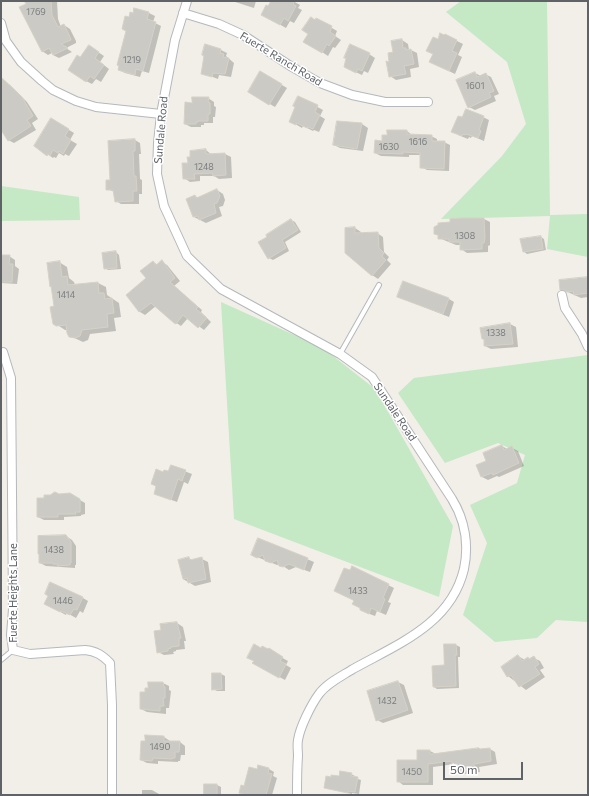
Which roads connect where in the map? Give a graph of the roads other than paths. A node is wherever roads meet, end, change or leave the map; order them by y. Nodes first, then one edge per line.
1 (187, 1) edge
2 (183, 13) junction
3 (1, 23) edge
4 (428, 102) dead end
5 (161, 114) junction
6 (378, 286) dead end
7 (562, 295) dead end
8 (588, 347) edge
9 (3, 352) dead end
10 (340, 354) junction
11 (13, 650) junction
12 (1, 660) edge
13 (112, 795) edge
14 (298, 795) edge

1 - 2 street, Sundale Road
2 - 4 street, Fuerte Ranch Road
2 - 5 street, Sundale Road
3 - 5 street
5 - 10 street, Sundale Road
6 - 10 lane
7 - 8 street
9 - 11 street, Fuerte Heights Lane
10 - 14 street, Sundale Road
11 - 12 lane
11 - 13 street, Fuerte Heights Lane

